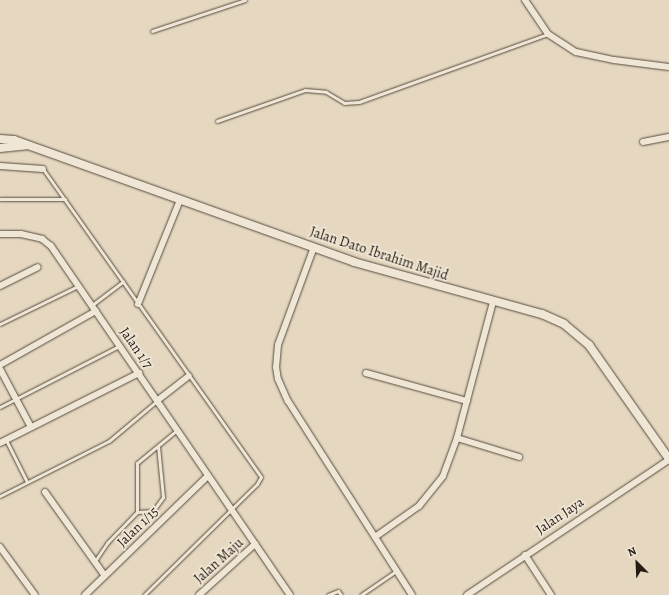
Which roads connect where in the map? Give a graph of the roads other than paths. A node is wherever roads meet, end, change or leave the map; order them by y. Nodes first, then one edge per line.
1 (245, 0) edge
2 (525, 0) edge
3 (152, 31) dead end
4 (548, 34) junction
5 (669, 67) edge
6 (217, 122) dead end
7 (669, 137) edge
8 (0, 139) edge
9 (643, 142) dead end
10 (27, 145) junction
11 (0, 148) edge
12 (0, 166) edge
13 (43, 169) joint
14 (0, 199) edge
15 (65, 199) junction
16 (180, 200) junction
17 (0, 234) edge
18 (314, 248) junction
19 (38, 267) dead end
20 (123, 282) junction
21 (0, 286) edge
22 (79, 286) junction
23 (493, 302) junction
24 (138, 304) junction
25 (92, 305) junction
26 (96, 311) junction
27 (0, 324) edge
28 (120, 346) junction
29 (0, 365) edge
30 (0, 369) edge
31 (139, 373) junction
32 (366, 374) dead end
33 (189, 376) junction
34 (15, 400) junction
35 (158, 400) junction
36 (467, 401) junction
37 (0, 407) edge
38 (31, 427) junction
39 (177, 429) junction
40 (457, 438) junction
41 (3, 442) edge
42 (158, 446) junction
43 (519, 457) dead end
44 (669, 459) edge
45 (208, 476) junction
46 (27, 482) junction
47 (45, 492) dead end
48 (0, 496) edge
49 (232, 508) junction
50 (137, 512) junction
51 (375, 537) junction
52 (255, 544) junction
53 (0, 547) edge
54 (524, 555) junction
55 (95, 561) junction
56 (396, 571) junction
57 (105, 576) junction
58 (35, 595) edge
59 (85, 595) edge
60 (144, 595) edge
61 (199, 595) edge
62 (290, 595) edge
63 (328, 595) edge
64 (341, 595) edge
65 (361, 595) edge
66 (412, 595) edge
67 (467, 595) edge
68 (551, 595) edge

1 - 3 lane
2 - 4 street
4 - 5 street
4 - 6 lane
7 - 9 street
8 - 10 street, Jalan Dato Ibrahim Majid
10 - 11 street, Jalan Dato Ibrahim Majid
10 - 16 street, Jalan Dato Ibrahim Majid
12 - 13 street
13 - 15 lane
14 - 15 lane
15 - 20 lane
16 - 18 street, Jalan Dato Ibrahim Majid
16 - 24 street
17 - 22 street, Jalan 1/7
18 - 23 street, Jalan Dato Ibrahim Majid
18 - 51 street
19 - 21 street
20 - 24 lane
20 - 25 lane
22 - 25 street, Jalan 1/7
22 - 27 lane
23 - 36 street
23 - 44 street, Jalan Dato Ibrahim Majid
24 - 33 lane
25 - 26 street, Jalan 1/7
26 - 28 street, Jalan 1/7
26 - 29 street
28 - 31 street, Jalan 1/7
28 - 34 lane
30 - 34 street
31 - 35 street, Jalan 1/7
31 - 38 street
32 - 36 street
33 - 35 street
33 - 49 lane
34 - 37 lane
34 - 38 street
35 - 39 street, Jalan 1/7
35 - 46 lane
36 - 40 street
38 - 41 street
39 - 42 lane
39 - 45 street, Jalan 1/7
40 - 43 street
40 - 51 street
41 - 46 lane
42 - 50 lane
42 - 50 lane
44 - 54 street, Jalan Jaya
45 - 49 street, Jalan 1/7
45 - 57 street, Jalan 1/15
46 - 48 lane
47 - 55 street
49 - 52 street, Jalan 1/7
49 - 60 lane
50 - 55 lane
51 - 56 street
52 - 61 street, Jalan Maju
52 - 62 street, Jalan 1/7
53 - 58 street
54 - 67 street, Jalan Jaya
54 - 68 street
55 - 57 street
56 - 65 lane
56 - 66 street
57 - 59 street, Jalan 1/15
63 - 64 lane

